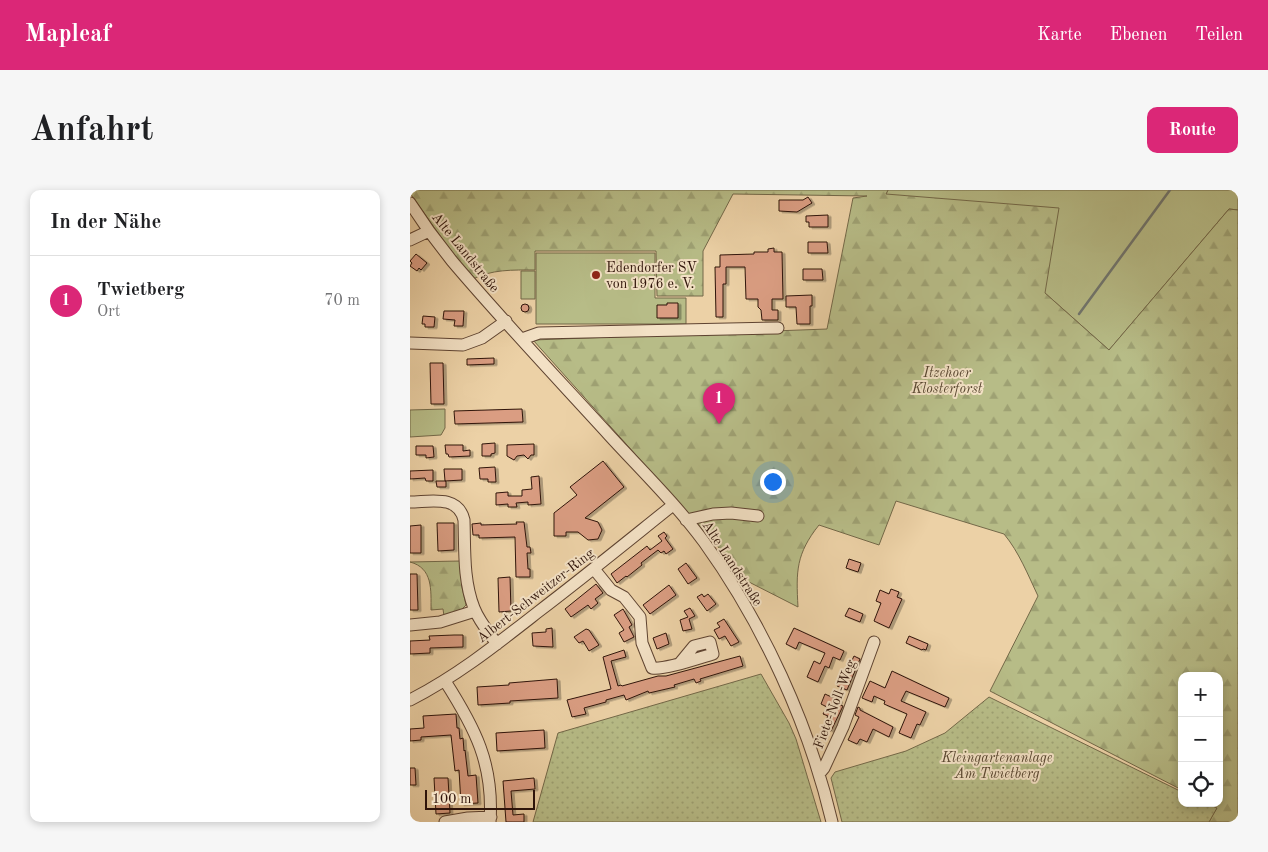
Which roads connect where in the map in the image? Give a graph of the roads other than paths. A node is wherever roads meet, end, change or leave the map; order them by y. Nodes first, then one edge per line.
1 (410, 203) edge
2 (429, 231) junction
3 (410, 240) edge
4 (506, 321) junction
5 (778, 328) dead end
6 (522, 339) junction
7 (410, 343) edge
8 (410, 502) edge
9 (673, 505) junction
10 (758, 516) dead end
11 (686, 520) junction
12 (594, 569) junction
13 (475, 611) junction
14 (410, 625) edge
15 (874, 642) dead end
16 (497, 644) junction
17 (680, 663) dead end
18 (446, 681) junction
19 (410, 700) edge
20 (819, 774) junction
21 (490, 820) edge
22 (444, 822) edge
23 (832, 822) edge

1 - 2 street, Alte Landstraße
2 - 3 street
2 - 4 street, Alte Landstraße
4 - 6 street, Alte Landstraße
4 - 7 street
5 - 6 street
6 - 9 street, Alte Landstraße
8 - 13 street
9 - 11 street, Alte Landstraße
9 - 12 street, Albert-Schweitzer-Ring
10 - 11 street
11 - 20 street, Alte Landstraße
12 - 16 street, Albert-Schweitzer-Ring
12 - 17 street
13 - 14 street
13 - 16 street
15 - 20 street, Fiete-Noll-Weg
16 - 18 street, Albert-Schweitzer-Ring
18 - 19 street, Albert-Schweitzer-Ring
18 - 21 street
20 - 23 street, Alte Landstraße
21 - 22 street

